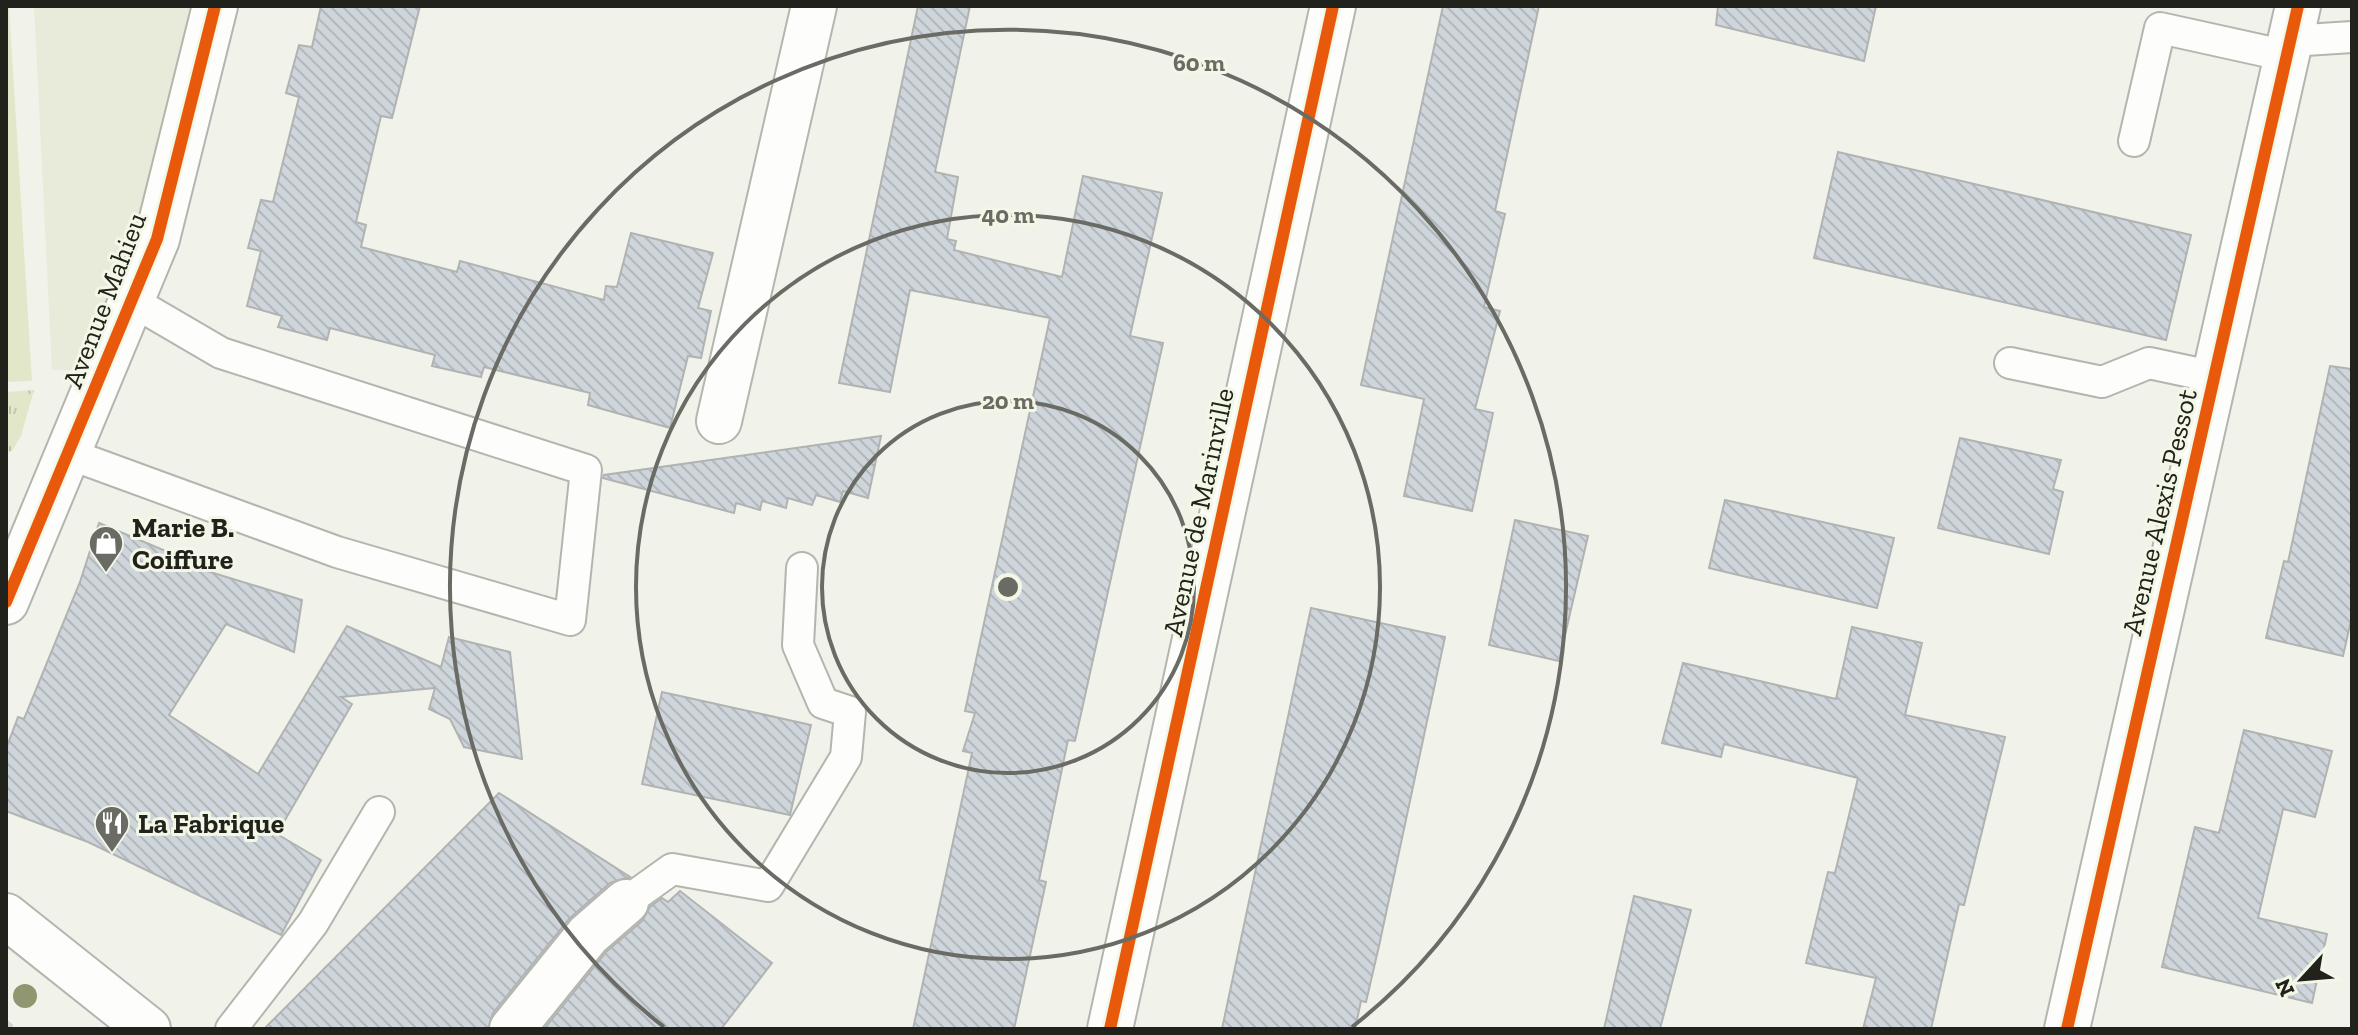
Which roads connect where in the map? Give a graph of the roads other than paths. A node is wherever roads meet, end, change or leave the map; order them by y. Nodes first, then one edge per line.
1 (215, 6) edge
2 (814, 6) edge
3 (1333, 6) edge
4 (2292, 34) edge
5 (2352, 37) edge
6 (2134, 141) dead end
7 (132, 301) junction
8 (2010, 363) dead end
9 (2215, 377) junction
10 (719, 421) dead end
11 (69, 454) junction
12 (802, 568) dead end
13 (6, 602) edge
14 (379, 812) dead end
15 (626, 902) joint
16 (6, 916) edge
17 (148, 1029) edge
18 (231, 1029) edge
19 (512, 1029) edge
20 (1110, 1029) edge
21 (2067, 1029) edge

1 - 7 street, Avenue Mahieu
2 - 10 street
3 - 20 street, Avenue de Marinville
4 - 5 lane
4 - 6 lane
4 - 9 street, Avenue Alexis Pessot
7 - 11 street, Avenue Mahieu
7 - 11 lane
8 - 9 lane
9 - 21 street, Avenue Alexis Pessot
11 - 13 street, Avenue Mahieu
12 - 15 lane
14 - 18 lane
15 - 19 street
16 - 17 street

